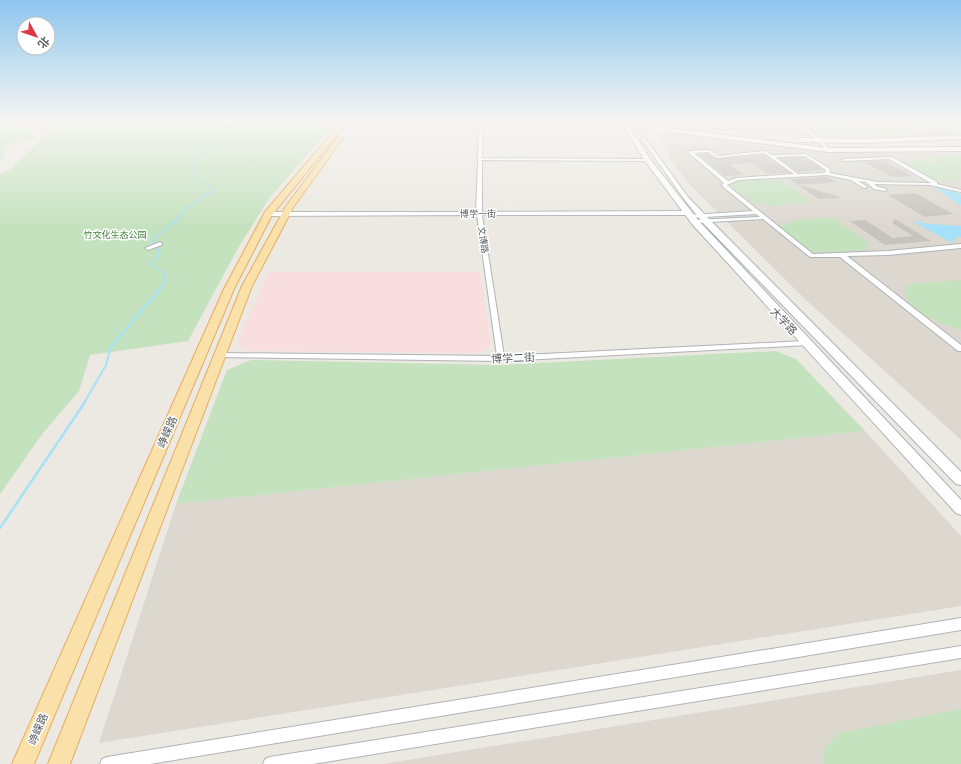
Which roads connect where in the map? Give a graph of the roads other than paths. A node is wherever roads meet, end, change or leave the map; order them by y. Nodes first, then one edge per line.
1 (316, 156) edge
2 (328, 156) edge
3 (479, 156) edge
4 (645, 156) edge
5 (655, 156) edge
6 (694, 156) edge
7 (715, 156) edge
8 (730, 156) edge
9 (771, 156) joint
10 (777, 156) edge
11 (808, 156) edge
12 (479, 159) junction
13 (647, 160) junction
14 (843, 160) dead end
15 (796, 174) junction
16 (827, 174) junction
17 (851, 178) junction
18 (866, 181) junction
19 (727, 183) junction
20 (939, 185) junction
21 (864, 188) dead end
22 (885, 190) dead end
23 (961, 191) edge
24 (757, 212) junction
25 (268, 214) junction
26 (286, 214) junction
27 (479, 214) junction
28 (696, 218) junction
29 (763, 218) junction
30 (160, 244) dead end
31 (961, 246) edge
32 (148, 248) dead end
33 (843, 256) junction
34 (805, 343) junction
35 (961, 348) edge
36 (220, 355) junction
37 (501, 359) junction
38 (961, 480) edge
39 (961, 509) edge
40 (961, 624) edge
41 (961, 652) edge
42 (23, 764) edge
43 (59, 764) edge
44 (107, 764) edge
45 (270, 764) edge

1 - 25 main road, 峥嵘路
2 - 26 main road, 峥嵘路
3 - 12 street, 文博路
4 - 13 main road, 大学路
5 - 28 main road, 大学路
6 - 19 street
7 - 8 street
9 - 10 street
9 - 15 street
11 - 16 street
12 - 13 street
12 - 27 street, 文博路
13 - 28 main road, 大学路
14 - 20 street
15 - 16 street
15 - 19 street
16 - 17 street
17 - 18 street
17 - 21 street
18 - 20 street
18 - 22 street
19 - 24 street
20 - 23 street
24 - 28 street
24 - 29 street
25 - 26 street, 博学一街
25 - 42 main road, 峥嵘路
26 - 27 street, 博学一街
26 - 36 main road, 峥嵘路
27 - 28 street, 博学一街
27 - 37 street, 文博路
28 - 29 street
28 - 34 main road, 大学路
28 - 38 main road, 大学路
29 - 33 street
30 - 32 street
31 - 33 street
33 - 35 street
34 - 37 street, 博学二街
34 - 39 main road, 大学路
36 - 37 street, 博学二街
36 - 43 main road, 峥嵘路
40 - 44 street
41 - 45 street

